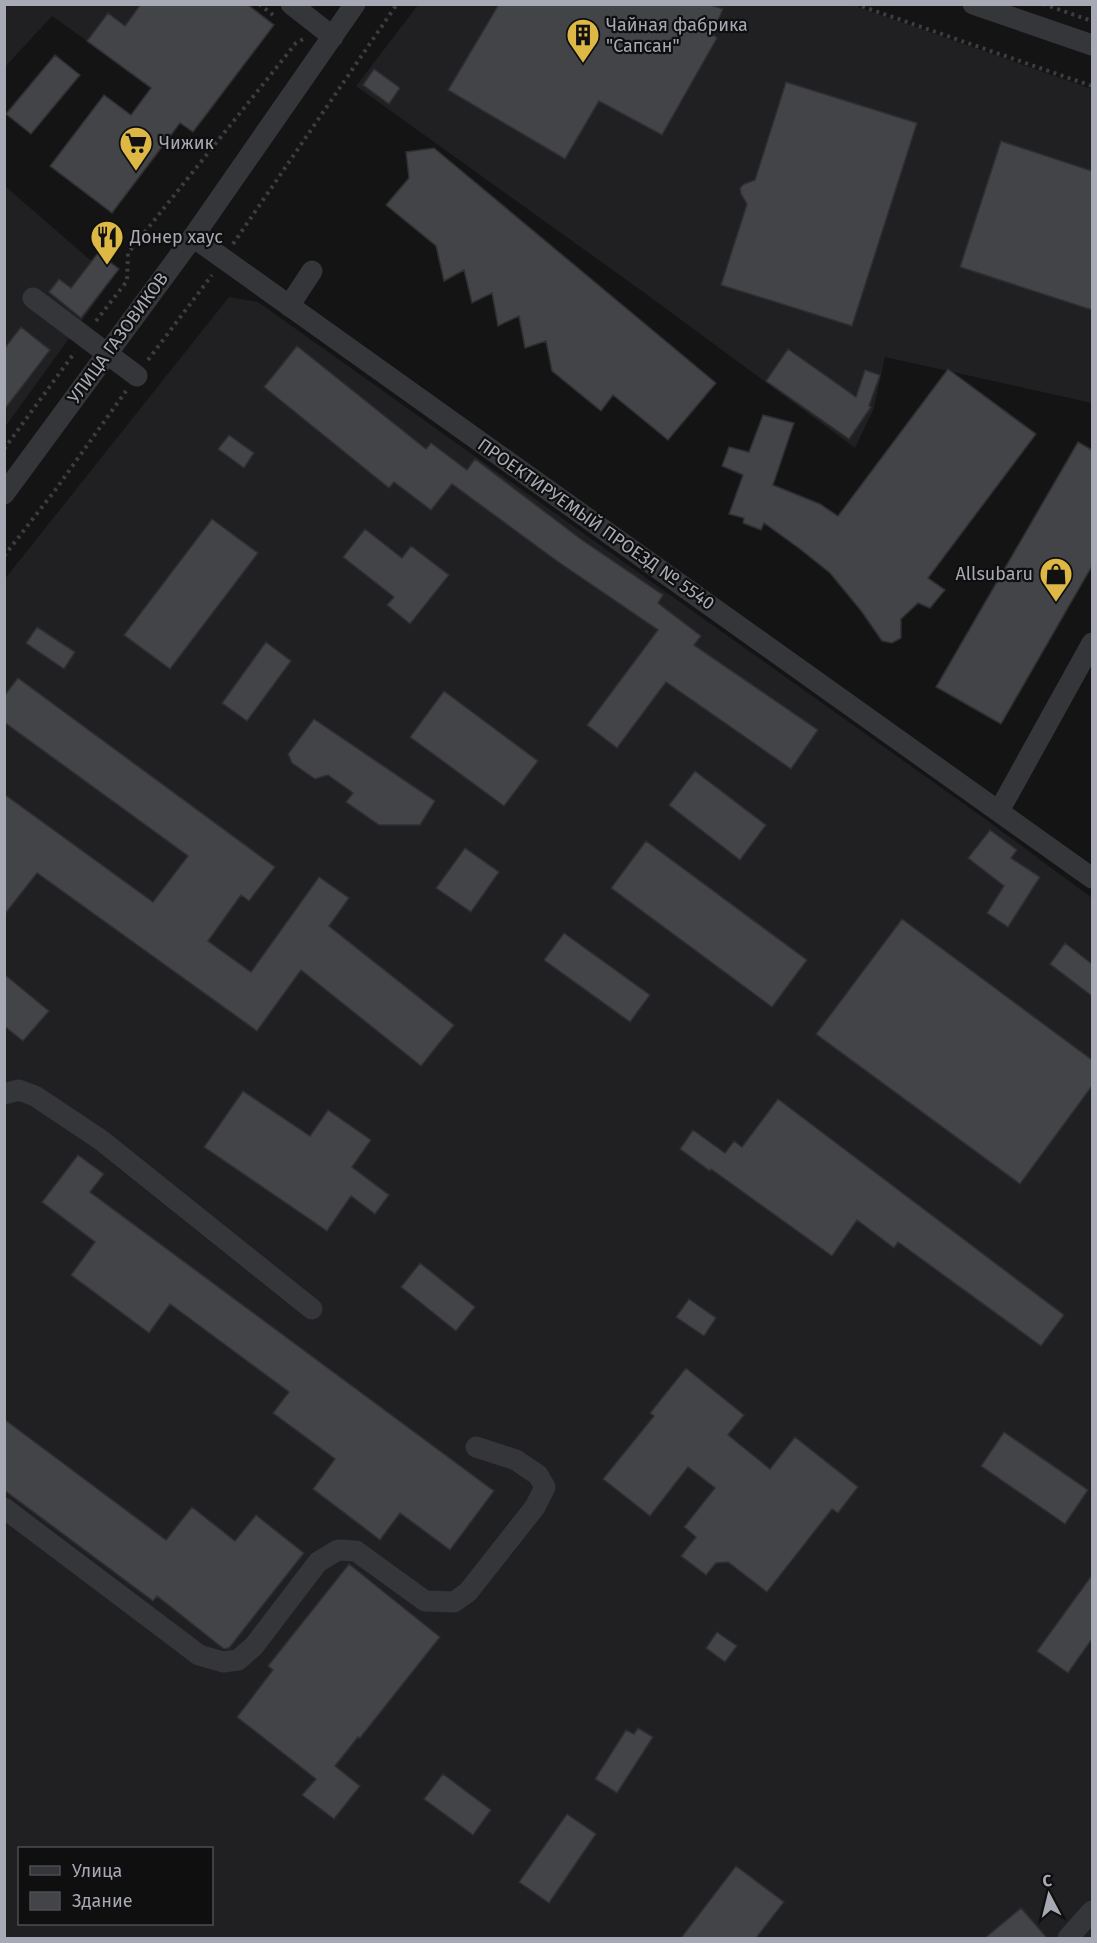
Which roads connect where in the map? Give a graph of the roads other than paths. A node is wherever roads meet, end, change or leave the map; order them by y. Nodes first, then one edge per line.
1 (291, 4) edge
2 (355, 4) edge
3 (973, 4) edge
4 (327, 33) junction
5 (1092, 45) edge
6 (192, 237) junction
7 (312, 271) dead end
8 (33, 298) dead end
9 (289, 306) junction
10 (107, 353) junction
11 (137, 376) road end
12 (4, 494) edge
13 (1092, 643) edge
14 (999, 811) junction
15 (1092, 878) edge
16 (4, 1094) edge
17 (312, 1309) dead end
18 (476, 1447) dead end
19 (4, 1508) edge
20 (1092, 1911) edge
21 (1068, 1938) edge

1 - 4 street
2 - 4 street, УЛИЦА ГАЗОВИКОВ
3 - 5 street
4 - 6 street, УЛИЦА ГАЗОВИКОВ
6 - 9 street, ПРОЕКТИРУЕМЫЙ ПРОЕЗД № 5540
6 - 10 street, УЛИЦА ГАЗОВИКОВ
7 - 9 street
8 - 10 street
9 - 14 street, ПРОЕКТИРУЕМЫЙ ПРОЕЗД № 5540
10 - 11 street
10 - 12 street, УЛИЦА ГАЗОВИКОВ
13 - 14 street
14 - 15 street, ПРОЕКТИРУЕМЫЙ ПРОЕЗД № 5540
16 - 17 street
18 - 19 street
20 - 21 street

